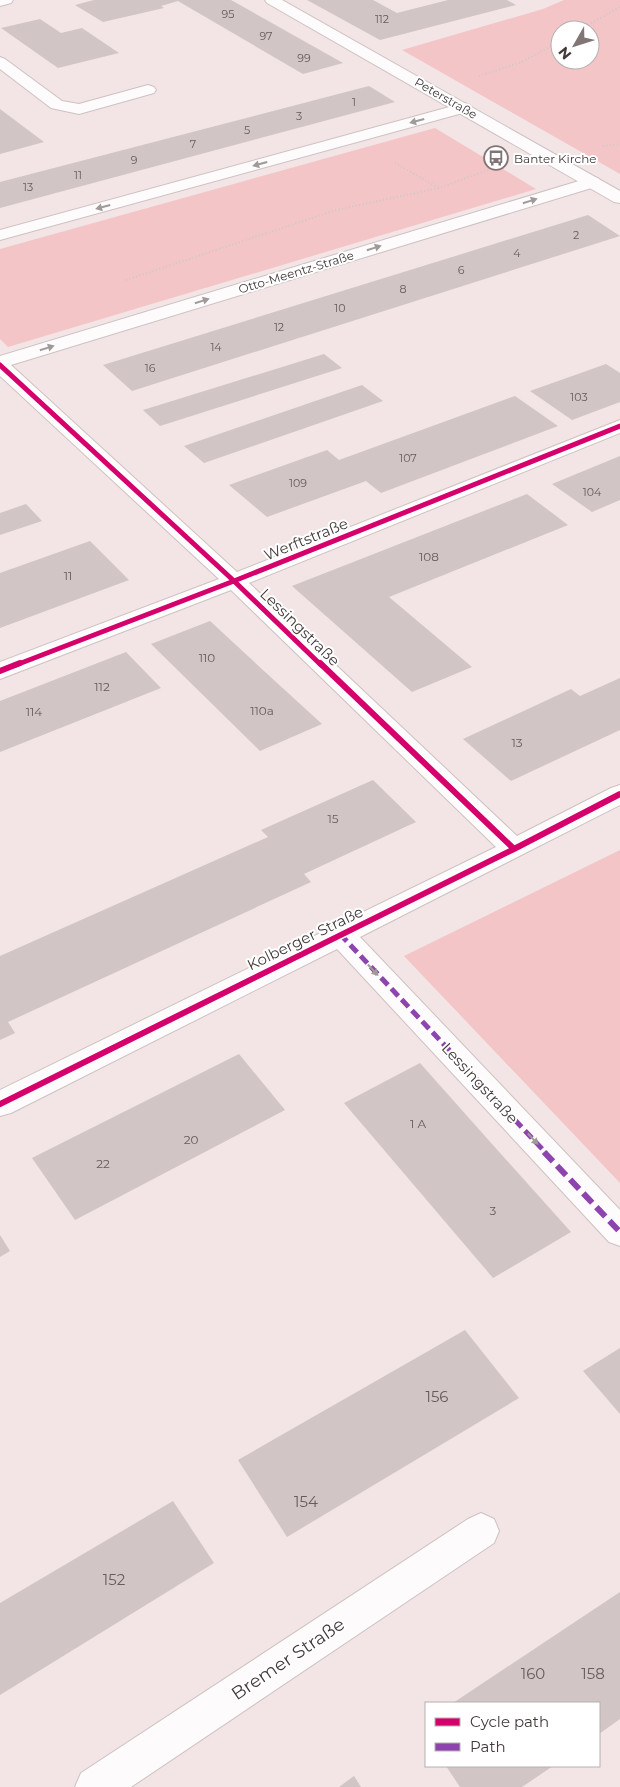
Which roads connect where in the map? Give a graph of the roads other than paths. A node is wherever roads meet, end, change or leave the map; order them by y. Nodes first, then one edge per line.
1 (6, 0) edge
2 (272, 0) edge
3 (0, 2) edge
4 (0, 62) edge
5 (148, 90) dead end
6 (464, 108) junction
7 (592, 182) junction
8 (620, 198) edge
9 (0, 235) edge
10 (0, 363) edge
11 (620, 426) edge
12 (234, 581) junction
13 (0, 671) edge
14 (620, 794) edge
15 (514, 849) junction
16 (340, 934) junction
17 (0, 1104) edge
18 (620, 1232) edge
19 (482, 1531) dead end
20 (95, 1787) edge

1 - 3 street
2 - 6 street, Peterstraße
4 - 5 street
6 - 7 street, Peterstraße
6 -> 9 street
7 - 8 street, Peterstraße
10 -> 7 street, Otto-Meentz-Straße
10 - 12 street, Lessingstraße
11 - 12 street, Werftstraße
12 - 13 street, Werftstraße
12 - 15 street, Lessingstraße
14 - 15 street, Kolberger Straße
15 - 16 street, Kolberger Straße
16 - 17 street, Kolberger Straße
16 -> 18 street, Lessingstraße
19 - 20 street, Bremer Straße

